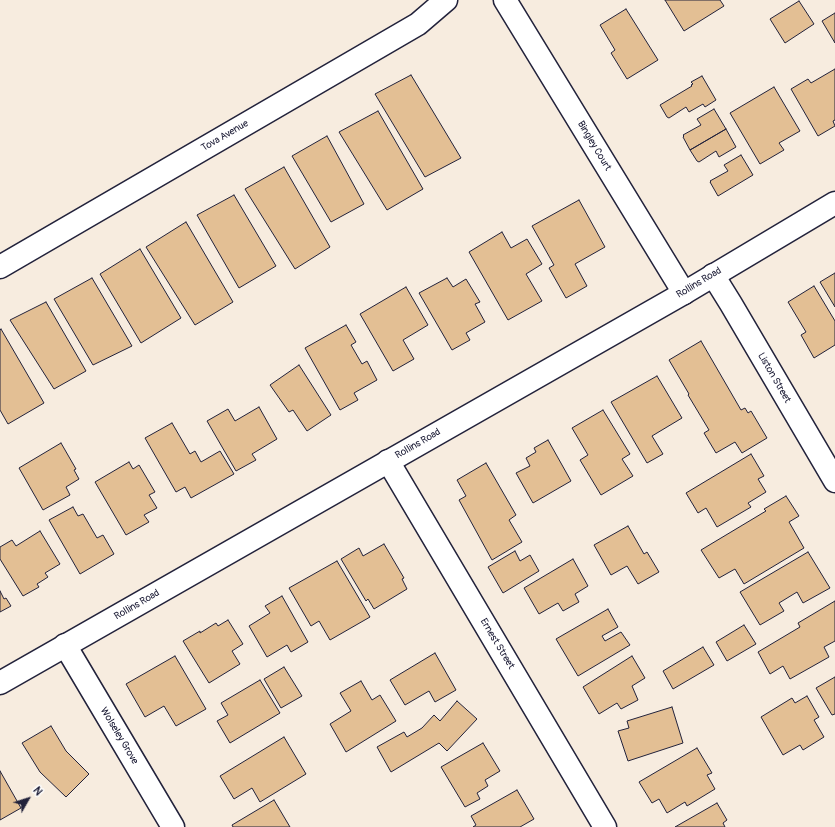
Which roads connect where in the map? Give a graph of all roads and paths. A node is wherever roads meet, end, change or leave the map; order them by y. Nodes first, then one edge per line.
1 (446, 0) edge
2 (505, 0) edge
3 (835, 203) edge
4 (0, 267) edge
5 (713, 275) junction
6 (684, 293) junction
7 (388, 461) junction
8 (835, 481) edge
9 (65, 646) junction
10 (0, 683) edge
11 (173, 827) edge
12 (605, 827) edge

1 - 4 street, Tova Avenue
2 - 6 street, Bingley Court
3 - 5 street, Rollins Road
5 - 6 street, Rollins Road
5 - 8 street, Liston Street
6 - 7 street, Rollins Road
7 - 9 street, Rollins Road
7 - 12 street, Ernest Street
9 - 10 street, Rollins Road
9 - 11 street, Wolseley Grove

